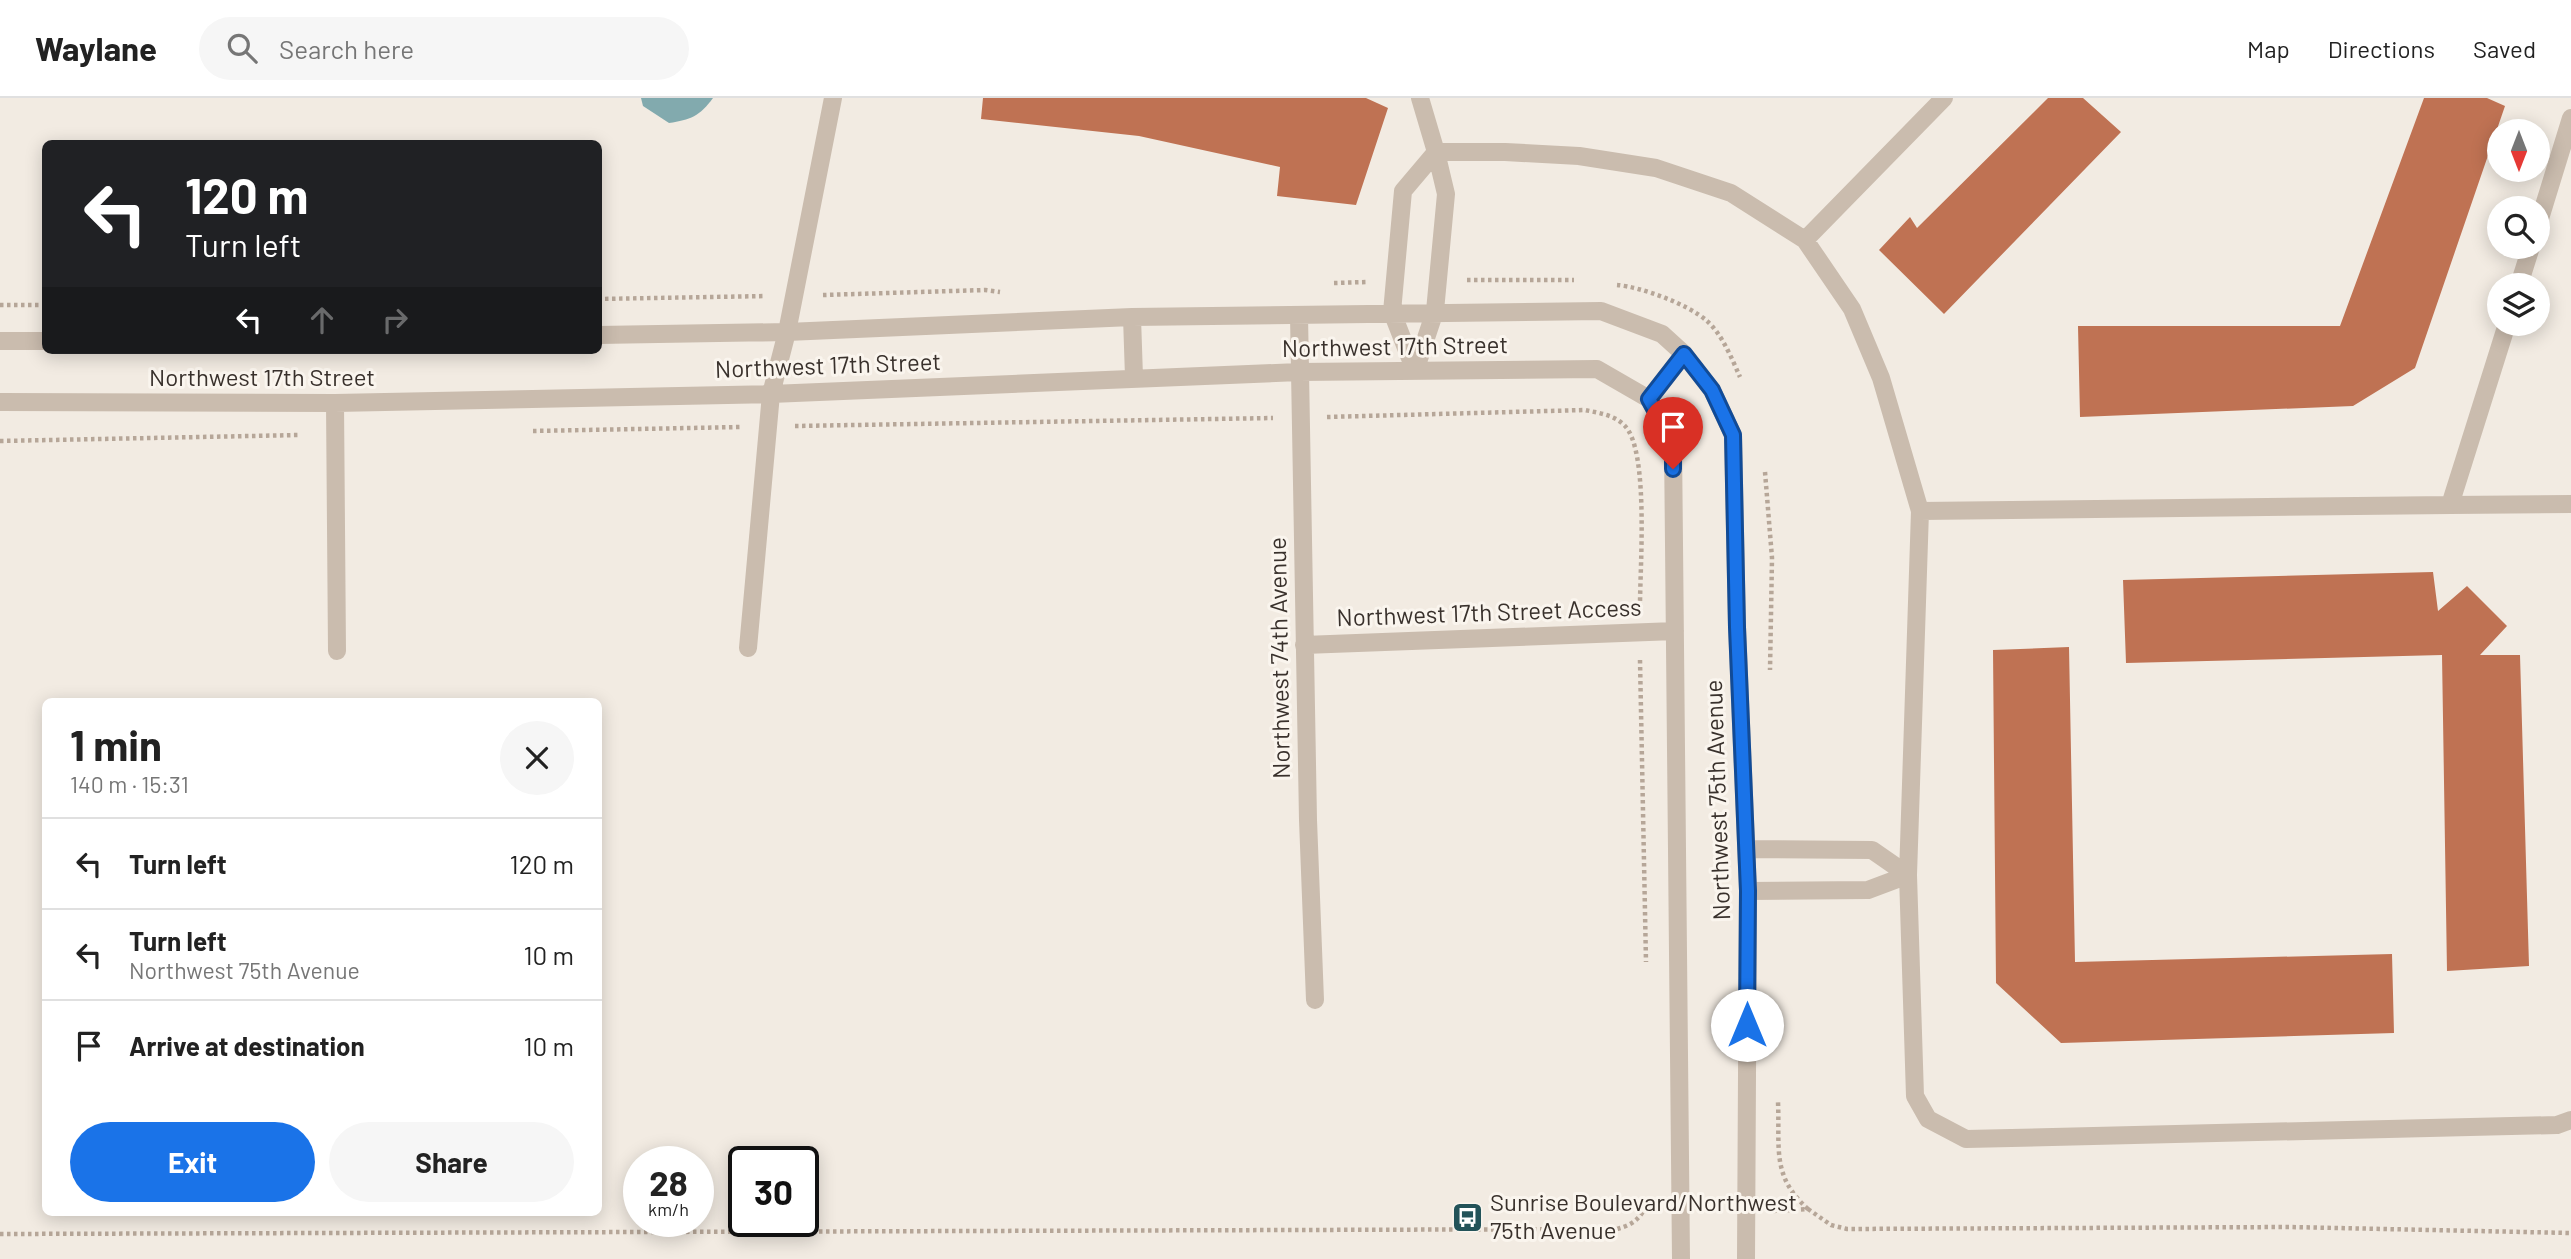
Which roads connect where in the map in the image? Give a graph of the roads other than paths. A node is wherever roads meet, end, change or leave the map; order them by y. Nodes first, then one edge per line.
1 (833, 98) edge
2 (1420, 98) edge
3 (1944, 98) edge
4 (2571, 118) edge
5 (1436, 152) junction
6 (2547, 196) edge
7 (1805, 240) junction
8 (1435, 311) junction
9 (1392, 312) junction
10 (1298, 315) junction
11 (1132, 317) junction
12 (787, 332) junction
13 (602, 335) edge
14 (2503, 336) edge
15 (0, 341) edge
16 (42, 341) edge
17 (1684, 354) junction
18 (1415, 371) junction
19 (1298, 372) junction
20 (1134, 377) junction
21 (771, 394) junction
22 (1649, 399) junction
23 (0, 402) edge
24 (335, 403) junction
25 (2571, 504) edge
26 (2451, 505) junction
27 (1920, 511) junction
28 (1675, 631) junction
29 (1304, 645) junction
30 (748, 648) dead end
31 (337, 651) dead end
32 (1746, 849) junction
33 (1908, 875) junction
34 (1748, 891) junction
35 (1315, 1000) dead end
36 (2571, 1121) edge
37 (1681, 1259) edge
38 (1746, 1259) edge

1 - 12 street
2 - 5 street
3 - 7 street
4 - 6 street
5 - 7 street
5 - 8 street
5 - 9 street
7 - 27 street
8 - 9 street, Northwest 17th Street
8 - 17 street, Northwest 17th Street
8 - 18 street
9 - 10 street, Northwest 17th Street
9 - 18 street
10 - 11 street, Northwest 17th Street
10 - 19 street, Northwest 74th Avenue
11 - 12 street, Northwest 17th Street
11 - 20 street
12 - 13 street, Northwest 17th Street
12 - 21 street
14 - 26 street
15 - 16 street
17 - 22 street
17 - 32 street, Northwest 75th Avenue
18 - 19 street, Northwest 17th Street
18 - 22 street, Northwest 17th Street
19 - 20 street, Northwest 17th Street
19 - 29 street, Northwest 74th Avenue
20 - 21 street, Northwest 17th Street
21 - 24 street, Northwest 17th Street
21 - 30 street
22 - 28 street, Northwest 75th Avenue
23 - 24 street, Northwest 17th Street
24 - 31 street
25 - 26 street
26 - 27 street
27 - 33 street
28 - 29 street, Northwest 17th Street Access
28 - 37 street, Northwest 75th Avenue
29 - 35 street, Northwest 74th Avenue
32 - 33 street
32 - 34 street, Northwest 75th Avenue
33 - 34 street
33 - 36 street
34 - 38 street, Northwest 75th Avenue

